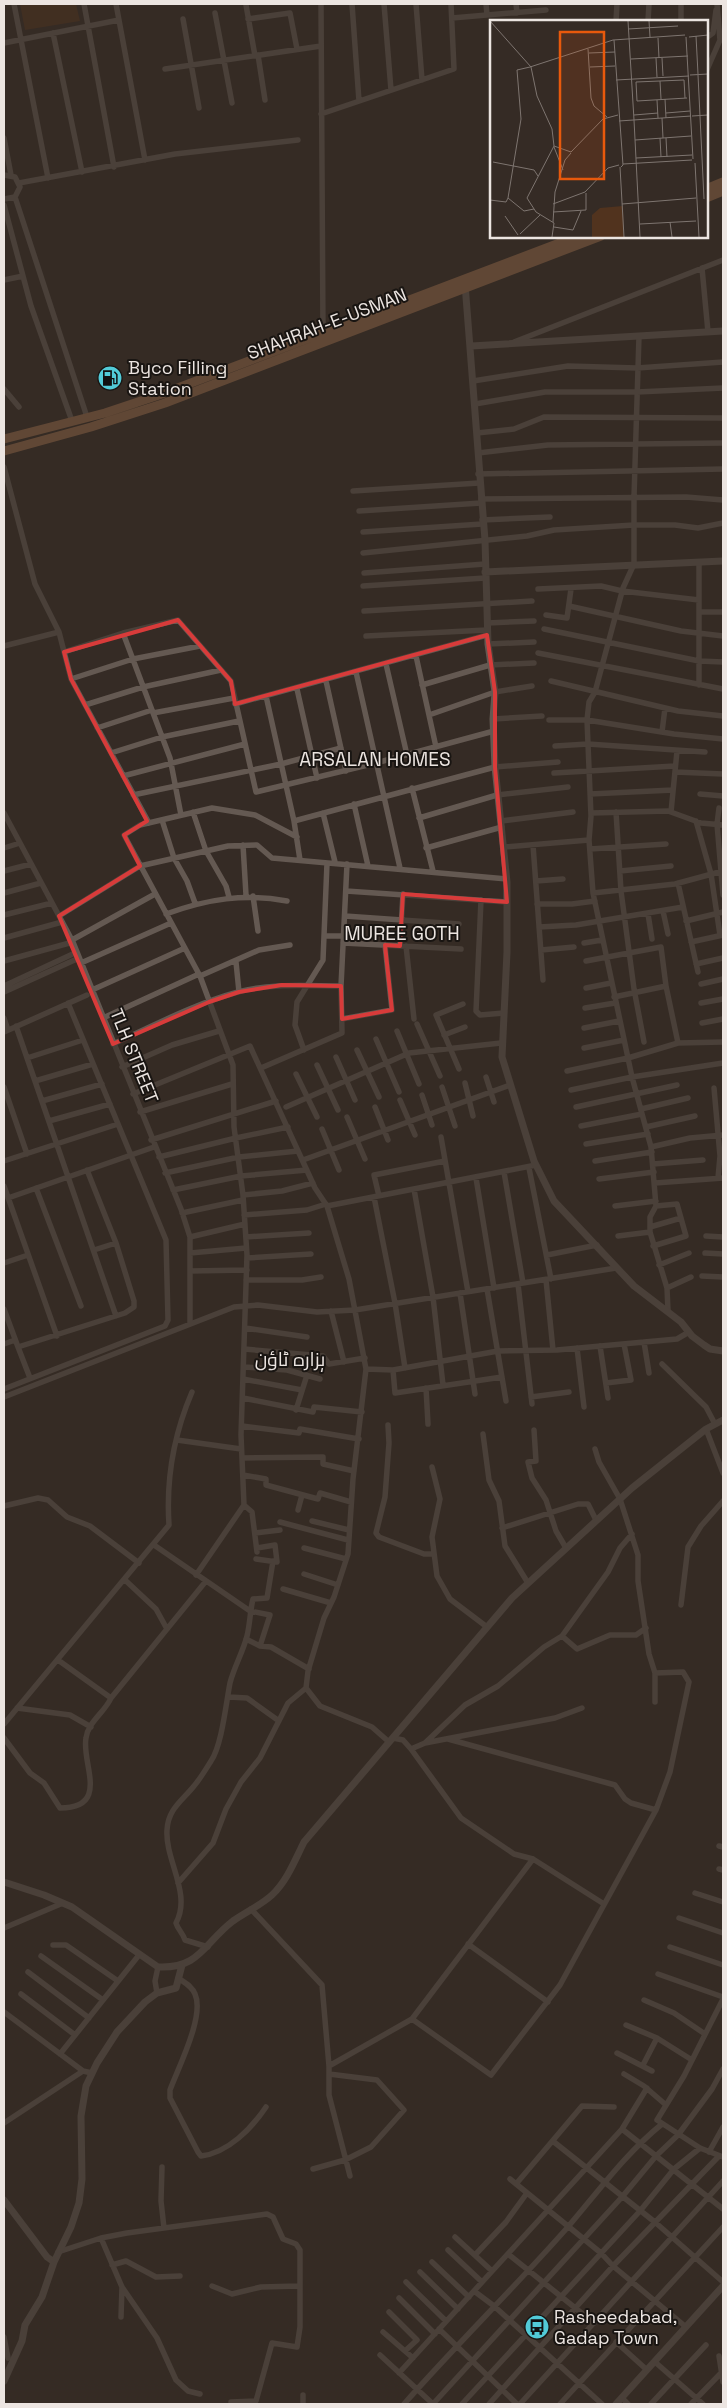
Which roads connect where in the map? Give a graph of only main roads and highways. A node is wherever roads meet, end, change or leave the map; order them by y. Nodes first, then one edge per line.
1 (723, 182) edge
2 (707, 189) edge
3 (723, 191) edge
4 (707, 198) edge
5 (573, 238) edge
6 (595, 238) edge
7 (465, 283) junction
8 (282, 349) junction
9 (286, 358) junction
10 (229, 368) junction
11 (233, 378) junction
12 (163, 398) junction
13 (4, 439) edge
14 (4, 451) edge

1 - 2 main road
3 - 4 main road
5 - 7 main road, SHAHRAH-E-USMAN
6 - 7 main road, SHAHRAH-E-USMAN
7 - 8 main road, SHAHRAH-E-USMAN
7 - 9 main road, SHAHRAH-E-USMAN
8 - 9 main road
8 - 10 main road, SHAHRAH-E-USMAN
9 - 11 main road, SHAHRAH-E-USMAN
10 - 11 main road
10 - 12 main road, SHAHRAH-E-USMAN
11 - 12 main road, SHAHRAH-E-USMAN
12 - 13 main road, SHAHRAH-E-USMAN
12 - 14 main road, SHAHRAH-E-USMAN

